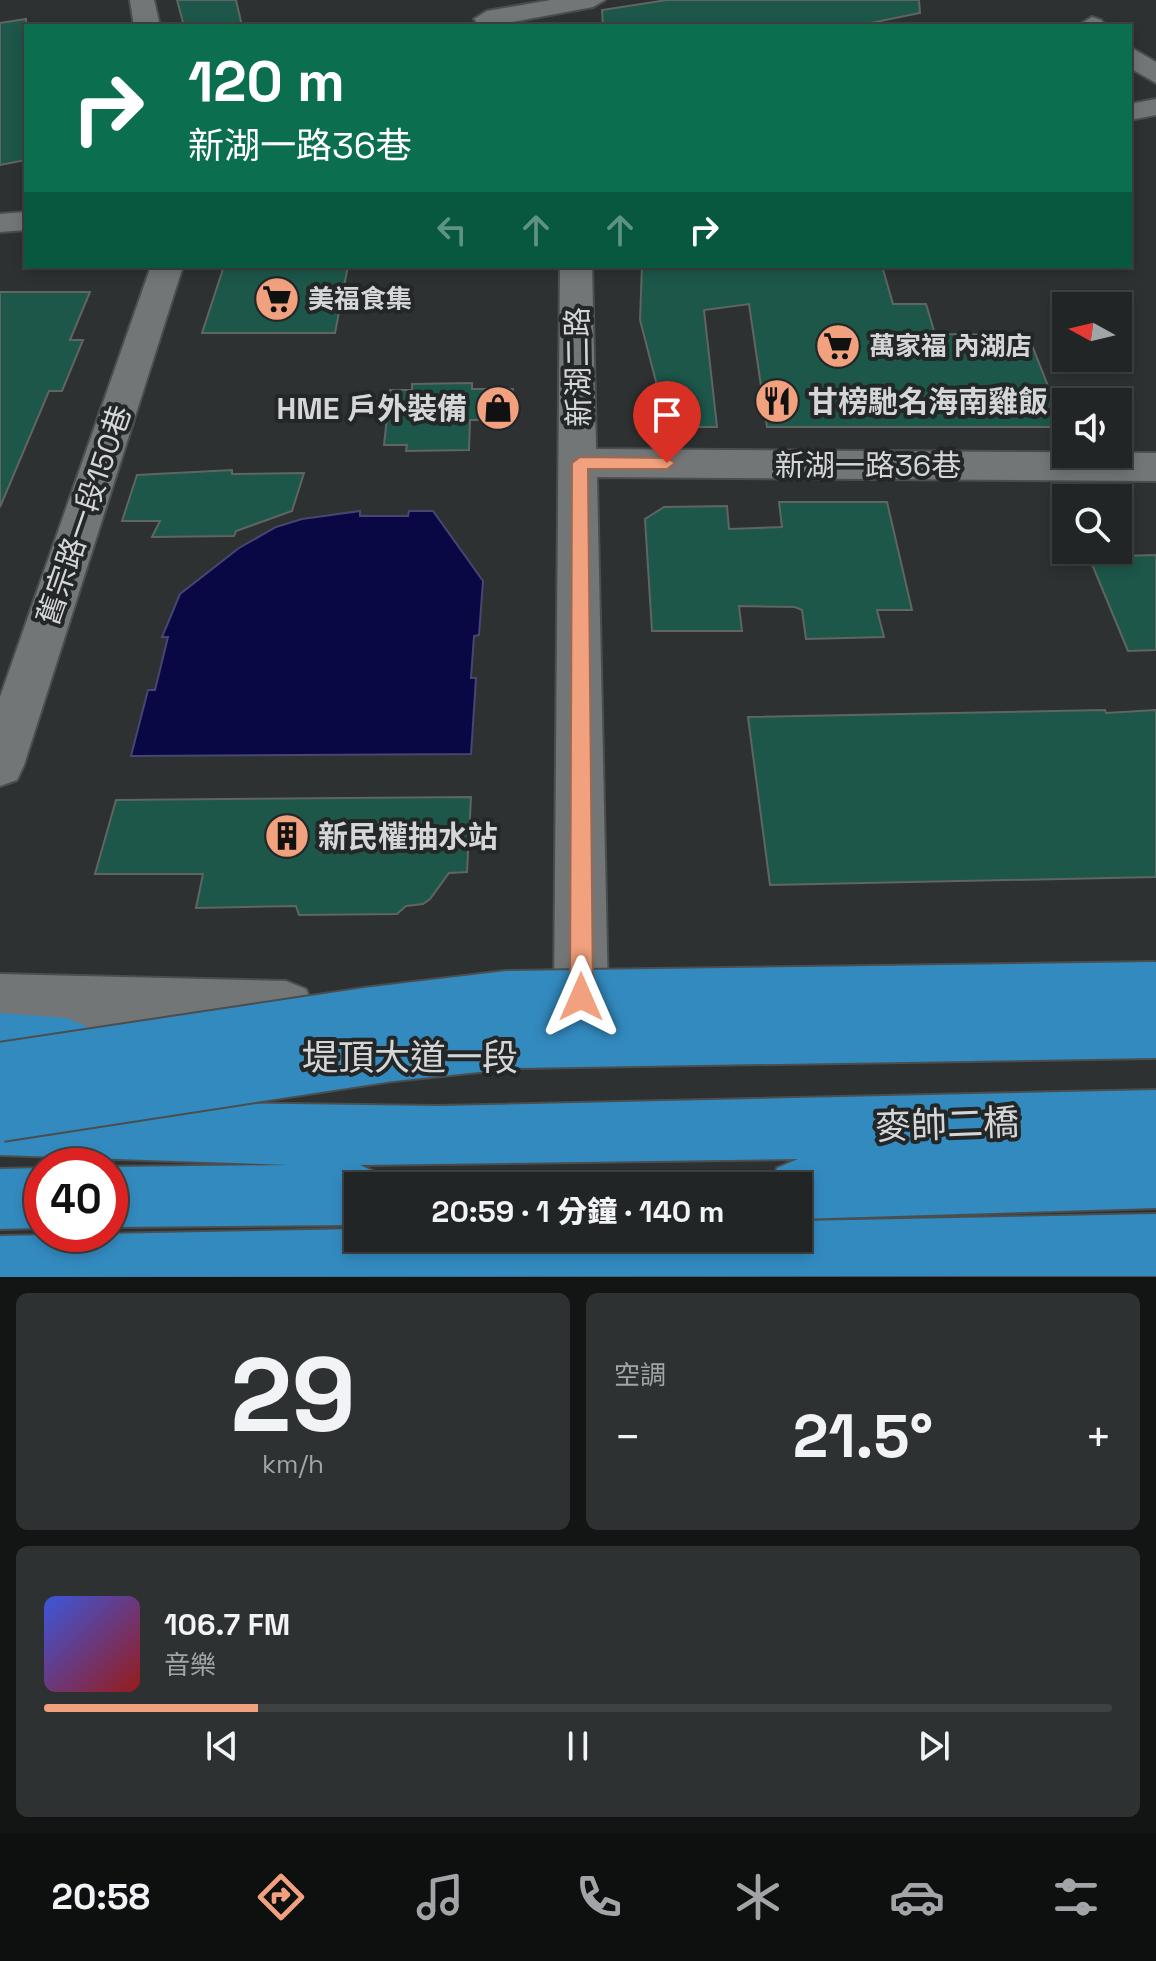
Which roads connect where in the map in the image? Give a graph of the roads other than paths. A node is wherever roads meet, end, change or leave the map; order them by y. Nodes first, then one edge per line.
1 (142, 0) edge
2 (593, 0) edge
3 (484, 15) edge
4 (147, 24) edge
5 (1132, 57) edge
6 (1156, 75) edge
7 (1132, 87) edge
8 (1156, 87) edge
9 (1156, 107) edge
10 (1132, 112) edge
11 (24, 221) edge
12 (0, 223) edge
13 (166, 268) edge
14 (576, 268) edge
15 (580, 463) junction
16 (1156, 467) edge
17 (0, 765) edge
18 (1156, 990) edge
19 (581, 997) junction
20 (0, 1001) edge
21 (1156, 1030) edge
22 (0, 1041) edge
23 (1156, 1054) edge
24 (0, 1071) edge
25 (0, 1113) edge
26 (1156, 1119) edge
27 (0, 1129) edge
28 (1156, 1178) edge
29 (812, 1189) edge
30 (344, 1195) edge
31 (128, 1197) edge
32 (24, 1198) edge
33 (0, 1199) edge
34 (1156, 1245) edge
35 (0, 1267) edge
36 (580, 1267) edge

1 - 4 street
2 - 3 street
5 - 6 street
7 - 8 street
9 - 10 street
11 - 12 street
13 - 17 street, 舊宗路一段150巷
14 - 15 street, 新湖二路
15 - 16 street, 新湖一路36巷
15 - 19 street, 新湖二路
18 - 19 street, 堤頂大道一段
18 - 24 highway, bridge
19 - 20 street, 堤頂大道一段
21 - 25 highway, bridge
22 - 23 highway, 堤頂大道一段
26 - 27 highway, 麥帥二橋
28 - 29 highway, 麥帥二橋
30 - 31 highway
32 - 33 highway
34 - 36 highway
35 - 36 highway

